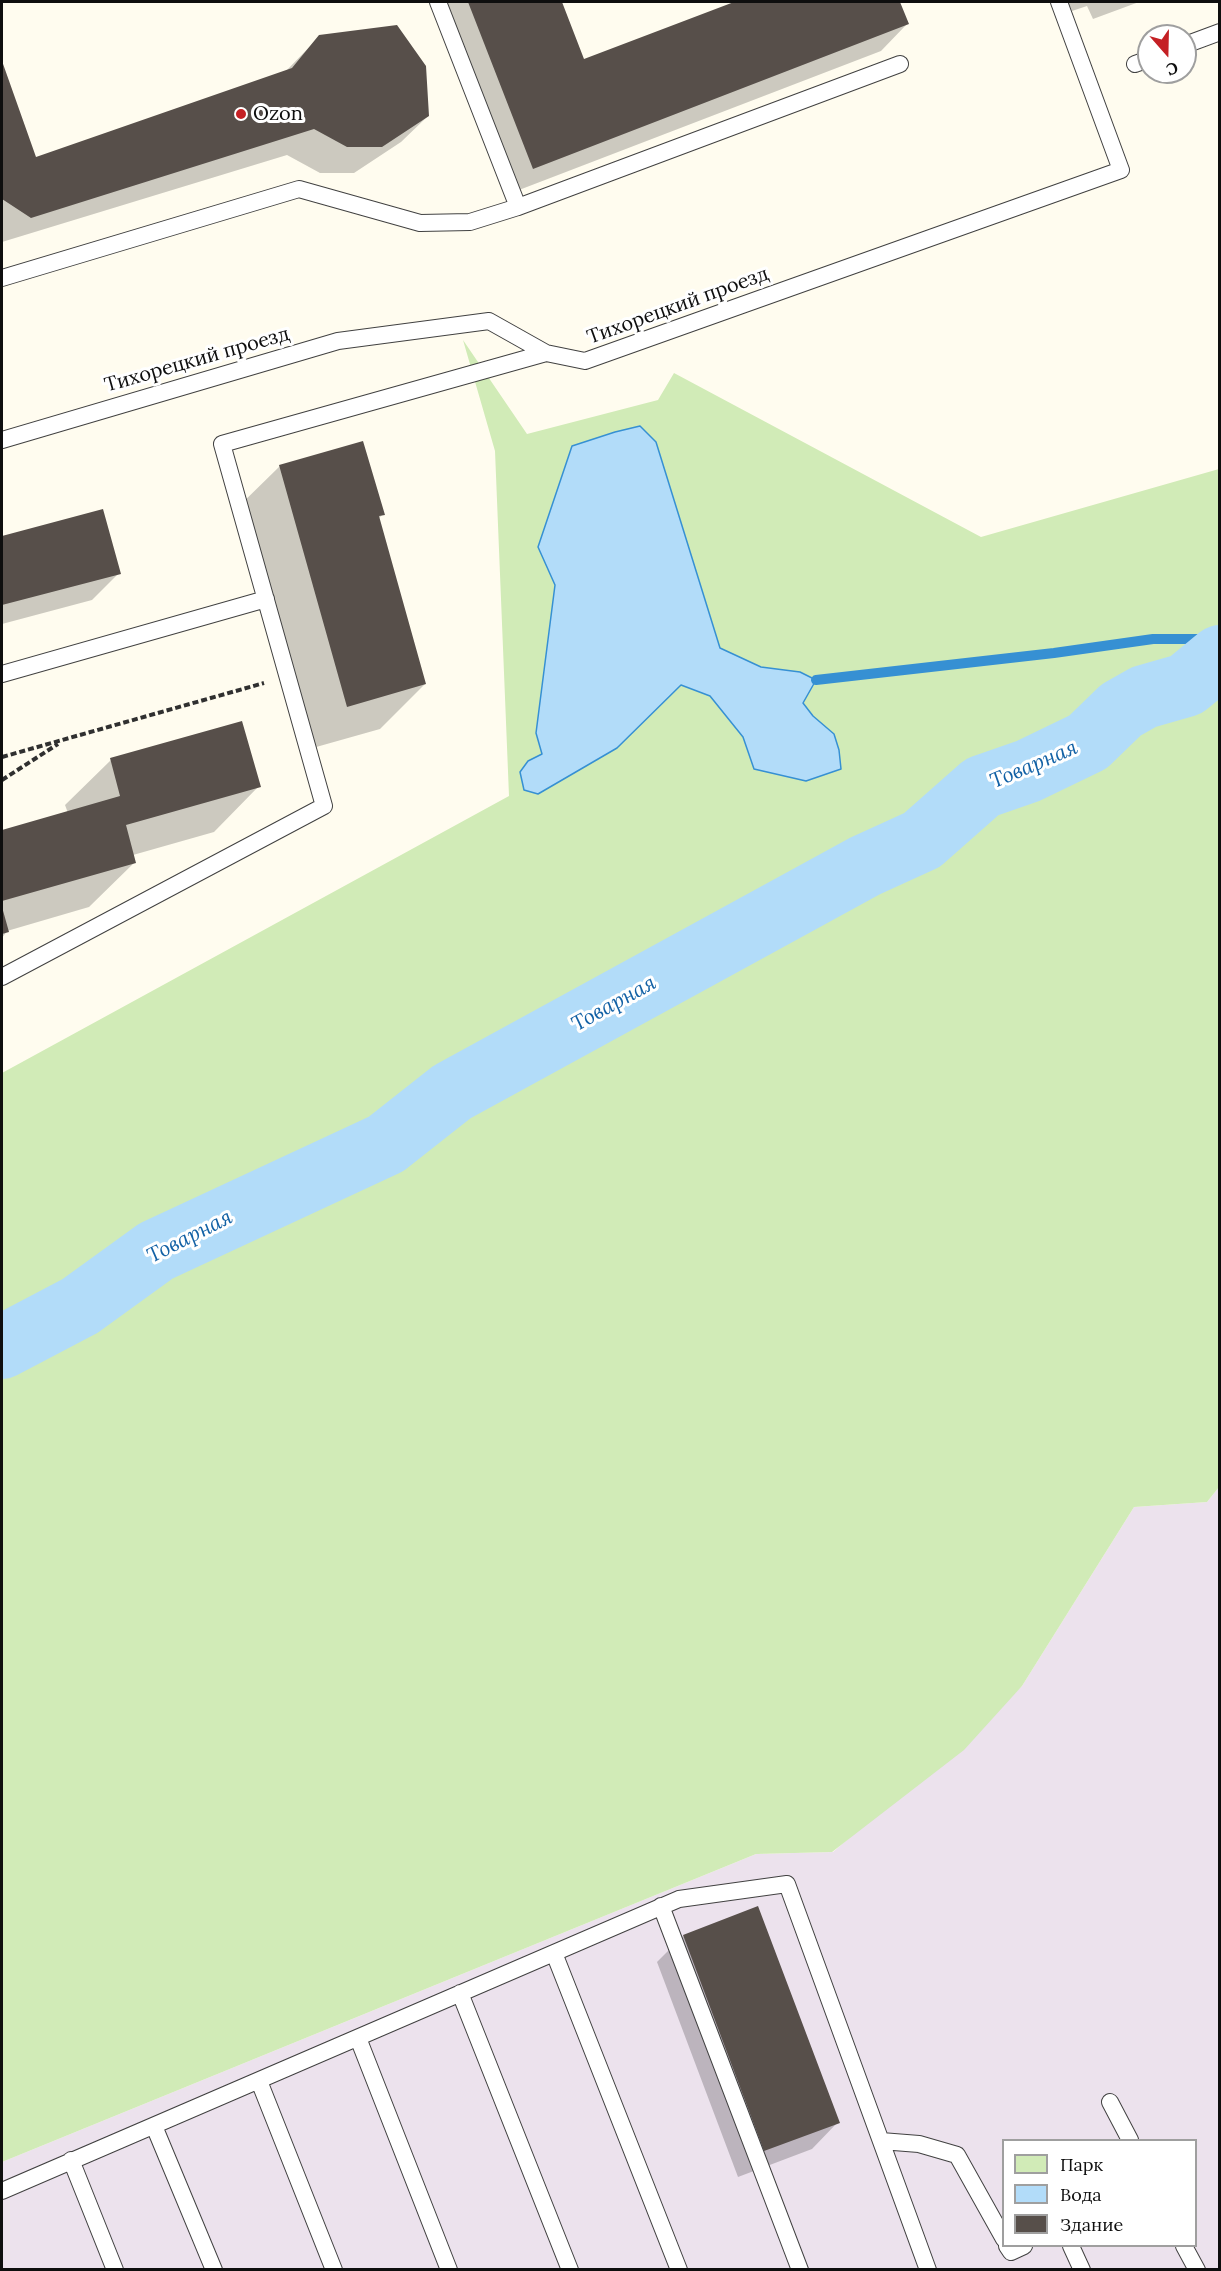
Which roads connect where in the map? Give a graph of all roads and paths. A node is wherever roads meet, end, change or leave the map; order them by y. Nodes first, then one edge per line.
1 (438, 2) edge
2 (1059, 2) edge
3 (1220, 32) edge
4 (1197, 41) edge
5 (900, 64) dead end
6 (518, 207) junction
7 (2, 278) edge
8 (546, 353) junction
9 (2, 440) edge
10 (266, 599) junction
11 (2, 674) edge
12 (288, 677) junction
13 (63, 740) junction
14 (2, 758) edge
15 (2, 780) edge
16 (2, 976) edge
17 (661, 1906) junction
18 (554, 1953) junction
19 (460, 1994) junction
20 (358, 2038) junction
21 (259, 2081) junction
22 (1110, 2102) dead end
23 (154, 2126) junction
24 (1129, 2139) edge
25 (881, 2141) junction
26 (71, 2160) junction
27 (2, 2191) edge
28 (1002, 2235) edge
29 (1008, 2247) edge
30 (1022, 2247) edge
31 (1071, 2247) edge
32 (1185, 2247) edge
33 (115, 2270) edge
34 (214, 2270) edge
35 (334, 2270) edge
36 (449, 2270) edge
37 (570, 2270) edge
38 (679, 2270) edge
39 (800, 2270) edge
40 (928, 2270) edge
41 (1082, 2270) edge
42 (1197, 2270) edge

1 - 6 lane
2 - 8 lane, Тихорецкий проезд
3 - 4 lane
5 - 6 lane
6 - 7 lane
8 - 9 lane, Тихорецкий проезд
8 - 10 lane
10 - 11 lane
10 - 12 lane
12 - 13 path
12 - 16 lane
13 - 14 path
13 - 15 path
17 - 18 lane
17 - 25 lane
17 - 39 lane
18 - 19 lane
18 - 38 lane
19 - 20 lane
19 - 37 lane
20 - 21 lane
20 - 36 lane
21 - 23 lane
21 - 35 lane
22 - 24 lane
23 - 26 lane
23 - 34 lane
25 - 28 lane
25 - 40 lane
26 - 27 lane
26 - 33 lane
29 - 30 lane
31 - 41 lane
32 - 42 lane

